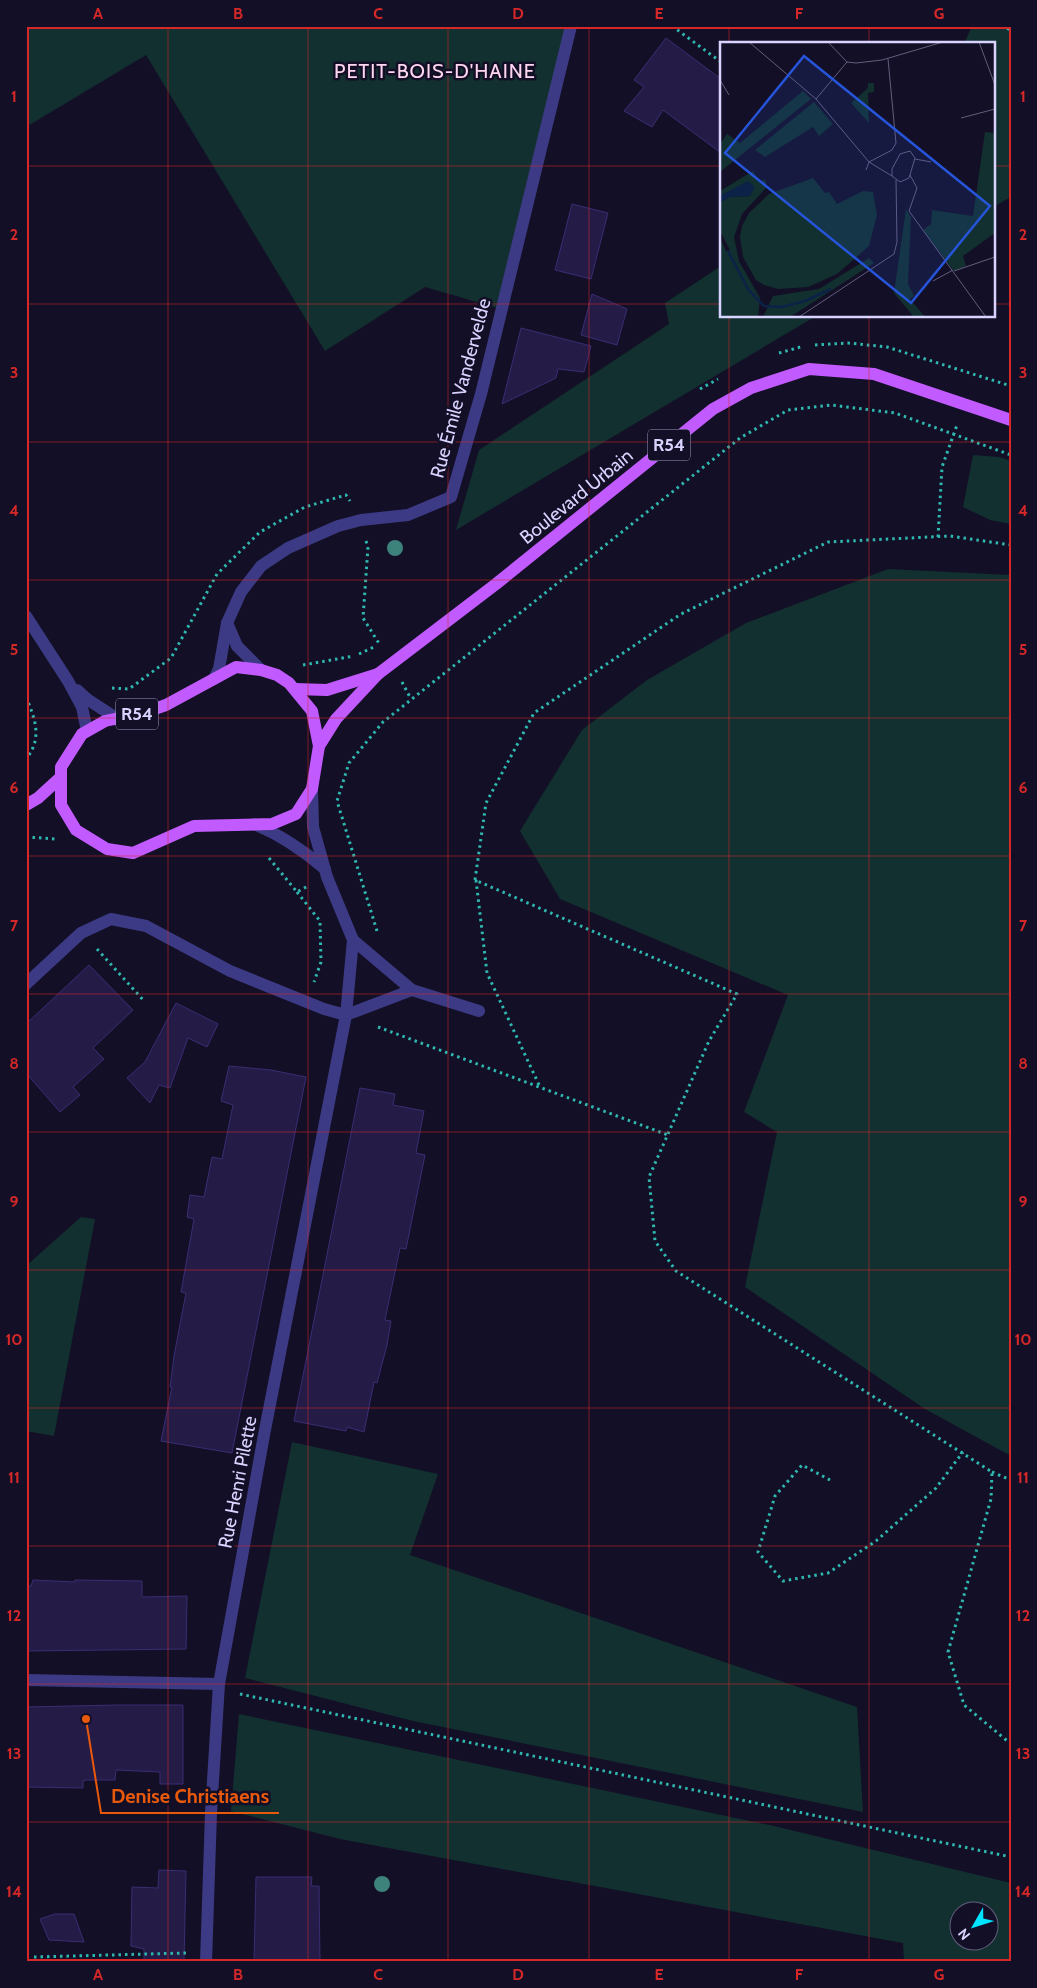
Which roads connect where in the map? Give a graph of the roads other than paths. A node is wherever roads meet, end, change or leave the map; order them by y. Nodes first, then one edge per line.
1 (571, 26) edge
2 (1011, 420) edge
3 (26, 616) edge
4 (227, 623) junction
5 (261, 670) junction
6 (378, 674) junction
7 (214, 679) junction
8 (68, 681) junction
9 (295, 689) junction
10 (116, 718) junction
11 (87, 731) junction
12 (320, 746) junction
13 (61, 777) junction
14 (312, 789) junction
15 (26, 805) edge
16 (254, 824) junction
17 (326, 872) junction
18 (353, 940) junction
19 (26, 984) edge
20 (412, 990) junction
21 (479, 1011) dead end
22 (346, 1015) junction
23 (26, 1680) edge
24 (219, 1684) junction
25 (206, 1957) edge

1 - 4 street, Rue Émile Vandervelde
2 - 6 main road, Boulevard Urbain / R54
3 - 8 street
4 - 5 street
4 - 7 street, Rue Émile Vandervelde
5 - 7 main road, R54
5 - 9 main road, R54
6 - 9 main road, Boulevard Urbain / R54
6 - 12 main road, Boulevard Urbain / R54
7 - 10 main road, R54
8 - 10 street
8 - 11 street
9 - 12 main road, R54
10 - 11 main road, R54
11 - 13 main road, R54
12 - 14 main road, R54
13 - 15 main road, R54
13 - 16 main road, R54
14 - 16 main road, R54
14 - 17 street, Rue Henri Pilette
16 - 17 street, Rue Henri Pilette
17 - 18 street, Rue Henri Pilette
18 - 20 street
18 - 22 street, Rue Henri Pilette
19 - 22 street
20 - 21 street
20 - 22 street
22 - 24 street, Rue Henri Pilette
23 - 24 street
24 - 25 street, Rue Henri Pilette

